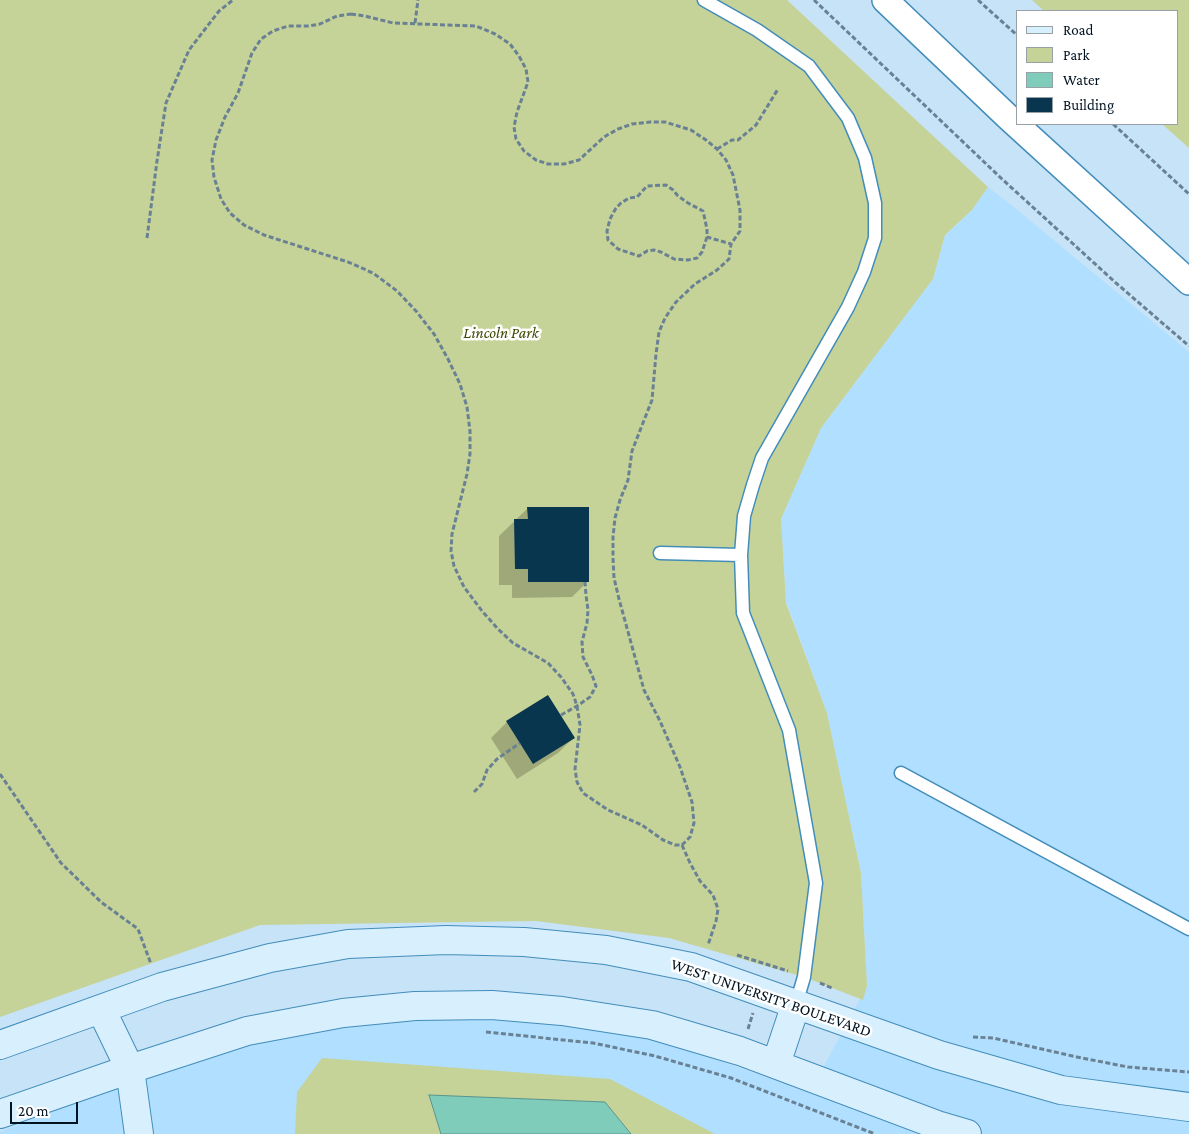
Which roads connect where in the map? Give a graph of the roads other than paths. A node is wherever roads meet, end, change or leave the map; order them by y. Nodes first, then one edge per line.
1 (704, 0) edge
2 (885, 0) edge
3 (1016, 124) edge
4 (1017, 125) edge
5 (1189, 282) edge
6 (660, 553) dead end
7 (741, 555) junction
8 (901, 773) dead end
9 (1189, 929) edge
10 (796, 1004) junction
11 (102, 1009) junction
12 (0, 1045) edge
13 (776, 1064) junction
14 (130, 1069) junction
15 (1189, 1107) edge
16 (0, 1114) edge
17 (139, 1134) edge
18 (967, 1134) edge

1 - 7 lane
2 - 3 street
4 - 5 street
6 - 7 lane
7 - 10 lane
8 - 9 lane
10 - 11 main road, WEST UNIVERSITY BOULEVARD
10 - 13 main road
10 - 15 main road, WEST UNIVERSITY BOULEVARD
11 - 12 main road, WEST UNIVERSITY BOULEVARD
11 - 14 main road
13 - 14 main road
13 - 18 main road
14 - 16 main road
14 - 17 main road

